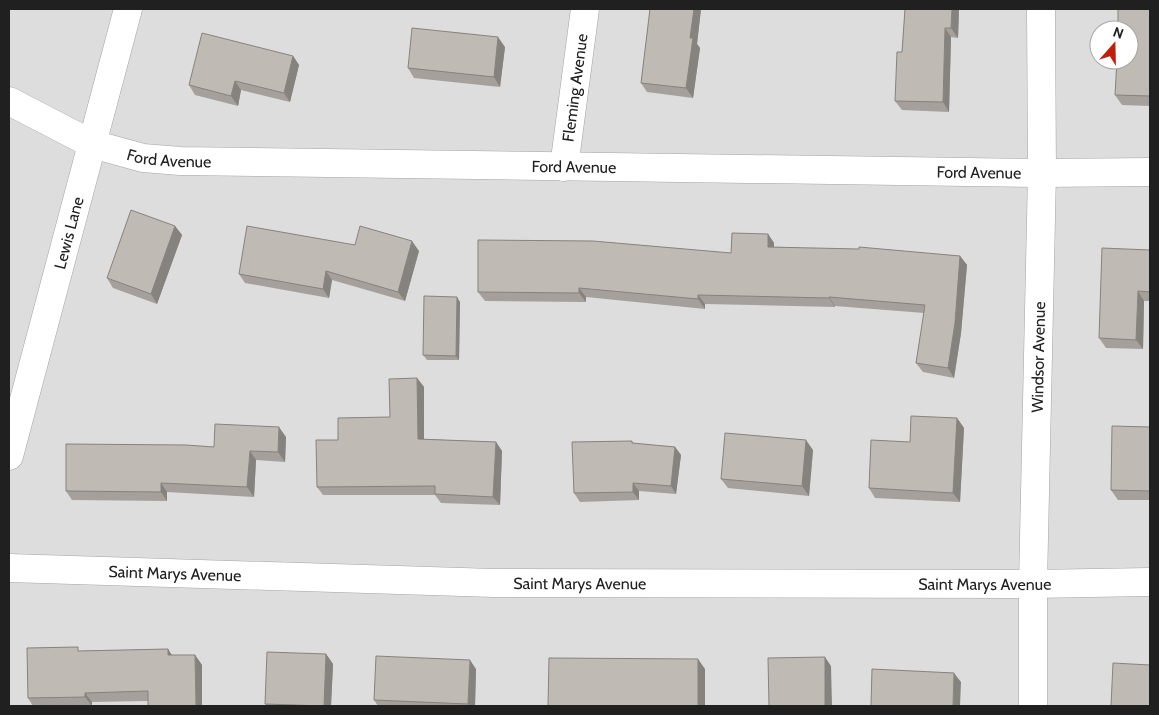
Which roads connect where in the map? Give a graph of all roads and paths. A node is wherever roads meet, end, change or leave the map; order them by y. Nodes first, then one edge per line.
1 (128, 9) edge
2 (585, 9) edge
3 (1041, 9) edge
4 (9, 101) edge
5 (92, 144) junction
6 (564, 167) junction
7 (1150, 172) edge
8 (1042, 173) junction
9 (9, 456) edge
10 (9, 568) edge
11 (1150, 582) edge
12 (1033, 584) junction
13 (1033, 706) edge

1 - 5 street, Lewis Lane
2 - 6 street, Fleming Avenue
3 - 8 street, Windsor Avenue
4 - 5 street, Ford Avenue
5 - 6 street, Ford Avenue
5 - 9 street, Lewis Lane
6 - 8 street, Ford Avenue
7 - 8 street, Ford Avenue
8 - 12 street, Windsor Avenue
10 - 12 street, Saint Marys Avenue
11 - 12 street, Saint Marys Avenue
12 - 13 street, Windsor Avenue

